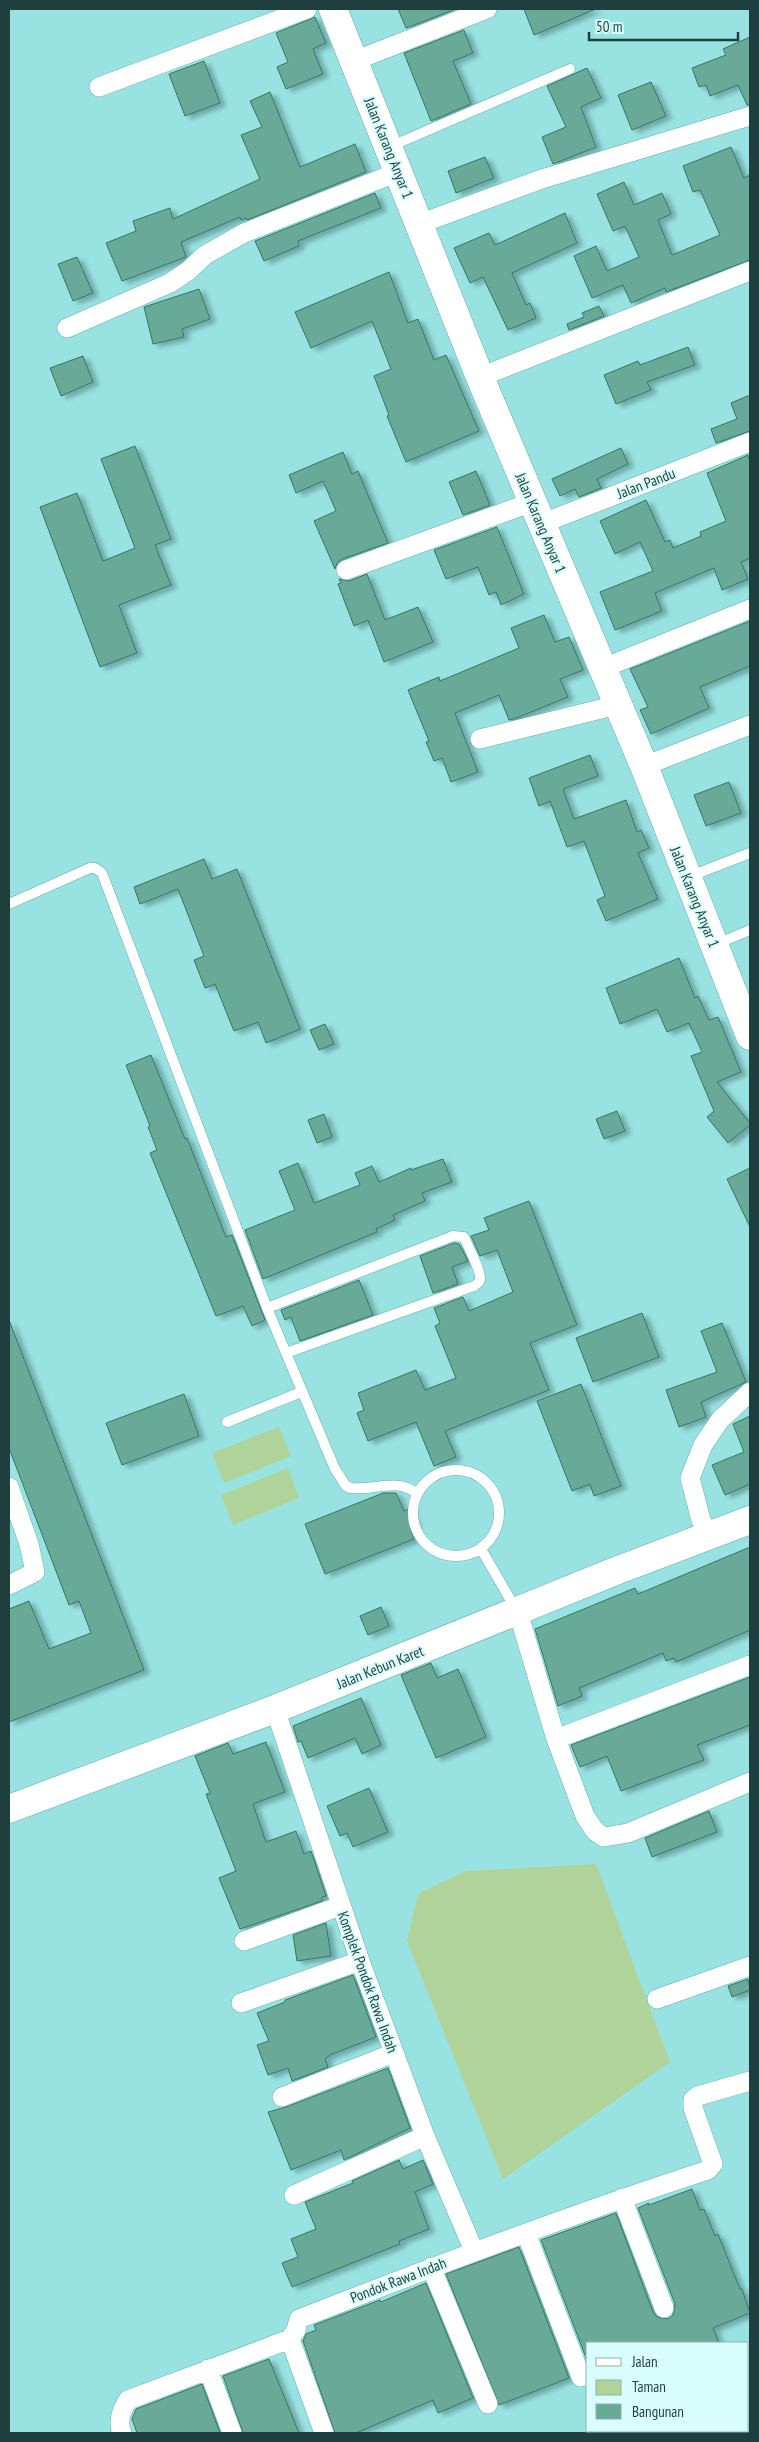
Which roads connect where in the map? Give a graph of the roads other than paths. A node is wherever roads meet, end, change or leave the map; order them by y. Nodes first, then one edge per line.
1 (307, 9) edge
2 (333, 9) edge
3 (487, 9) edge
4 (354, 61) junction
5 (570, 69) dead end
6 (99, 87) dead end
7 (750, 116) edge
8 (388, 147) junction
9 (398, 172) junction
10 (419, 224) junction
11 (750, 271) edge
12 (67, 328) dead end
13 (480, 377) junction
14 (750, 442) edge
15 (536, 513) junction
16 (346, 570) dead end
17 (750, 609) edge
18 (603, 668) junction
19 (617, 705) junction
20 (750, 726) edge
21 (480, 740) dead end
22 (644, 766) junction
23 (750, 853) edge
24 (687, 878) junction
25 (9, 904) edge
26 (750, 930) edge
27 (714, 945) junction
28 (750, 1036) edge
29 (267, 1308) junction
30 (286, 1353) junction
31 (302, 1392) junction
32 (750, 1392) edge
33 (227, 1422) dead end
34 (9, 1488) edge
35 (417, 1494) junction
36 (750, 1520) edge
37 (709, 1536) junction
38 (481, 1549) junction
39 (9, 1585) edge
40 (518, 1612) junction
41 (750, 1665) edge
42 (274, 1709) junction
43 (556, 1740) junction
44 (750, 1782) edge
45 (9, 1809) edge
46 (340, 1906) junction
47 (244, 1941) dead end
48 (360, 1961) junction
49 (750, 1966) edge
50 (657, 1999) dead end
51 (241, 2003) dead end
52 (394, 2053) junction
53 (750, 2081) edge
54 (282, 2097) dead end
55 (425, 2136) junction
56 (294, 2195) dead end
57 (622, 2198) junction
58 (526, 2233) junction
59 (474, 2251) junction
60 (431, 2267) junction
61 (664, 2308) dead end
62 (290, 2339) junction
63 (208, 2369) junction
64 (581, 2377) dead end
65 (488, 2404) dead end
66 (122, 2433) edge
67 (232, 2433) edge
68 (324, 2433) edge

1 - 6 street
2 - 4 main road, Jalan Karang Anyar 1
3 - 4 street
4 - 8 main road, Jalan Karang Anyar 1
5 - 8 lane
7 - 10 street
8 - 9 main road, Jalan Karang Anyar 1
9 - 10 main road, Jalan Karang Anyar 1
9 - 12 street
10 - 13 main road, Jalan Karang Anyar 1
11 - 13 street
13 - 15 main road, Jalan Karang Anyar 1
14 - 15 street, Jalan Pandu
15 - 16 street, Jalan Pandu
15 - 18 main road, Jalan Karang Anyar 1
17 - 18 street
18 - 19 main road, Jalan Karang Anyar 1
19 - 21 street
19 - 22 main road, Jalan Karang Anyar 1
20 - 22 street
22 - 24 main road, Jalan Karang Anyar 1
23 - 24 lane
24 - 27 main road, Jalan Karang Anyar 1
25 - 29 lane
26 - 27 lane
27 - 28 main road, Jalan Karang Anyar 1
29 - 30 lane
29 - 30 lane
30 - 31 lane
31 - 33 lane
31 - 35 lane
32 - 37 street
34 - 39 street
35 - 38 lane
35 - 38 lane
36 - 37 main road, Jalan Kebun Karet
37 - 40 main road, Jalan Kebun Karet
38 - 40 lane
40 - 42 main road, Jalan Kebun Karet
40 - 43 street
41 - 43 street
42 - 45 main road, Jalan Kebun Karet
42 - 46 street, Komplek Pondok Rawa Indah
43 - 44 street
46 - 47 street
46 - 48 street, Komplek Pondok Rawa Indah
48 - 51 street
48 - 52 street, Komplek Pondok Rawa Indah
49 - 50 street
52 - 54 street
52 - 55 street, Komplek Pondok Rawa Indah
53 - 57 street, Pondok Rawa Indah
55 - 56 street
55 - 59 street, Komplek Pondok Rawa Indah
57 - 58 street, Pondok Rawa Indah
57 - 61 street
58 - 59 street, Pondok Rawa Indah
58 - 64 street
59 - 60 street, Pondok Rawa Indah
60 - 62 street, Pondok Rawa Indah
60 - 65 street
62 - 63 street
62 - 68 street
63 - 66 street
63 - 67 street

